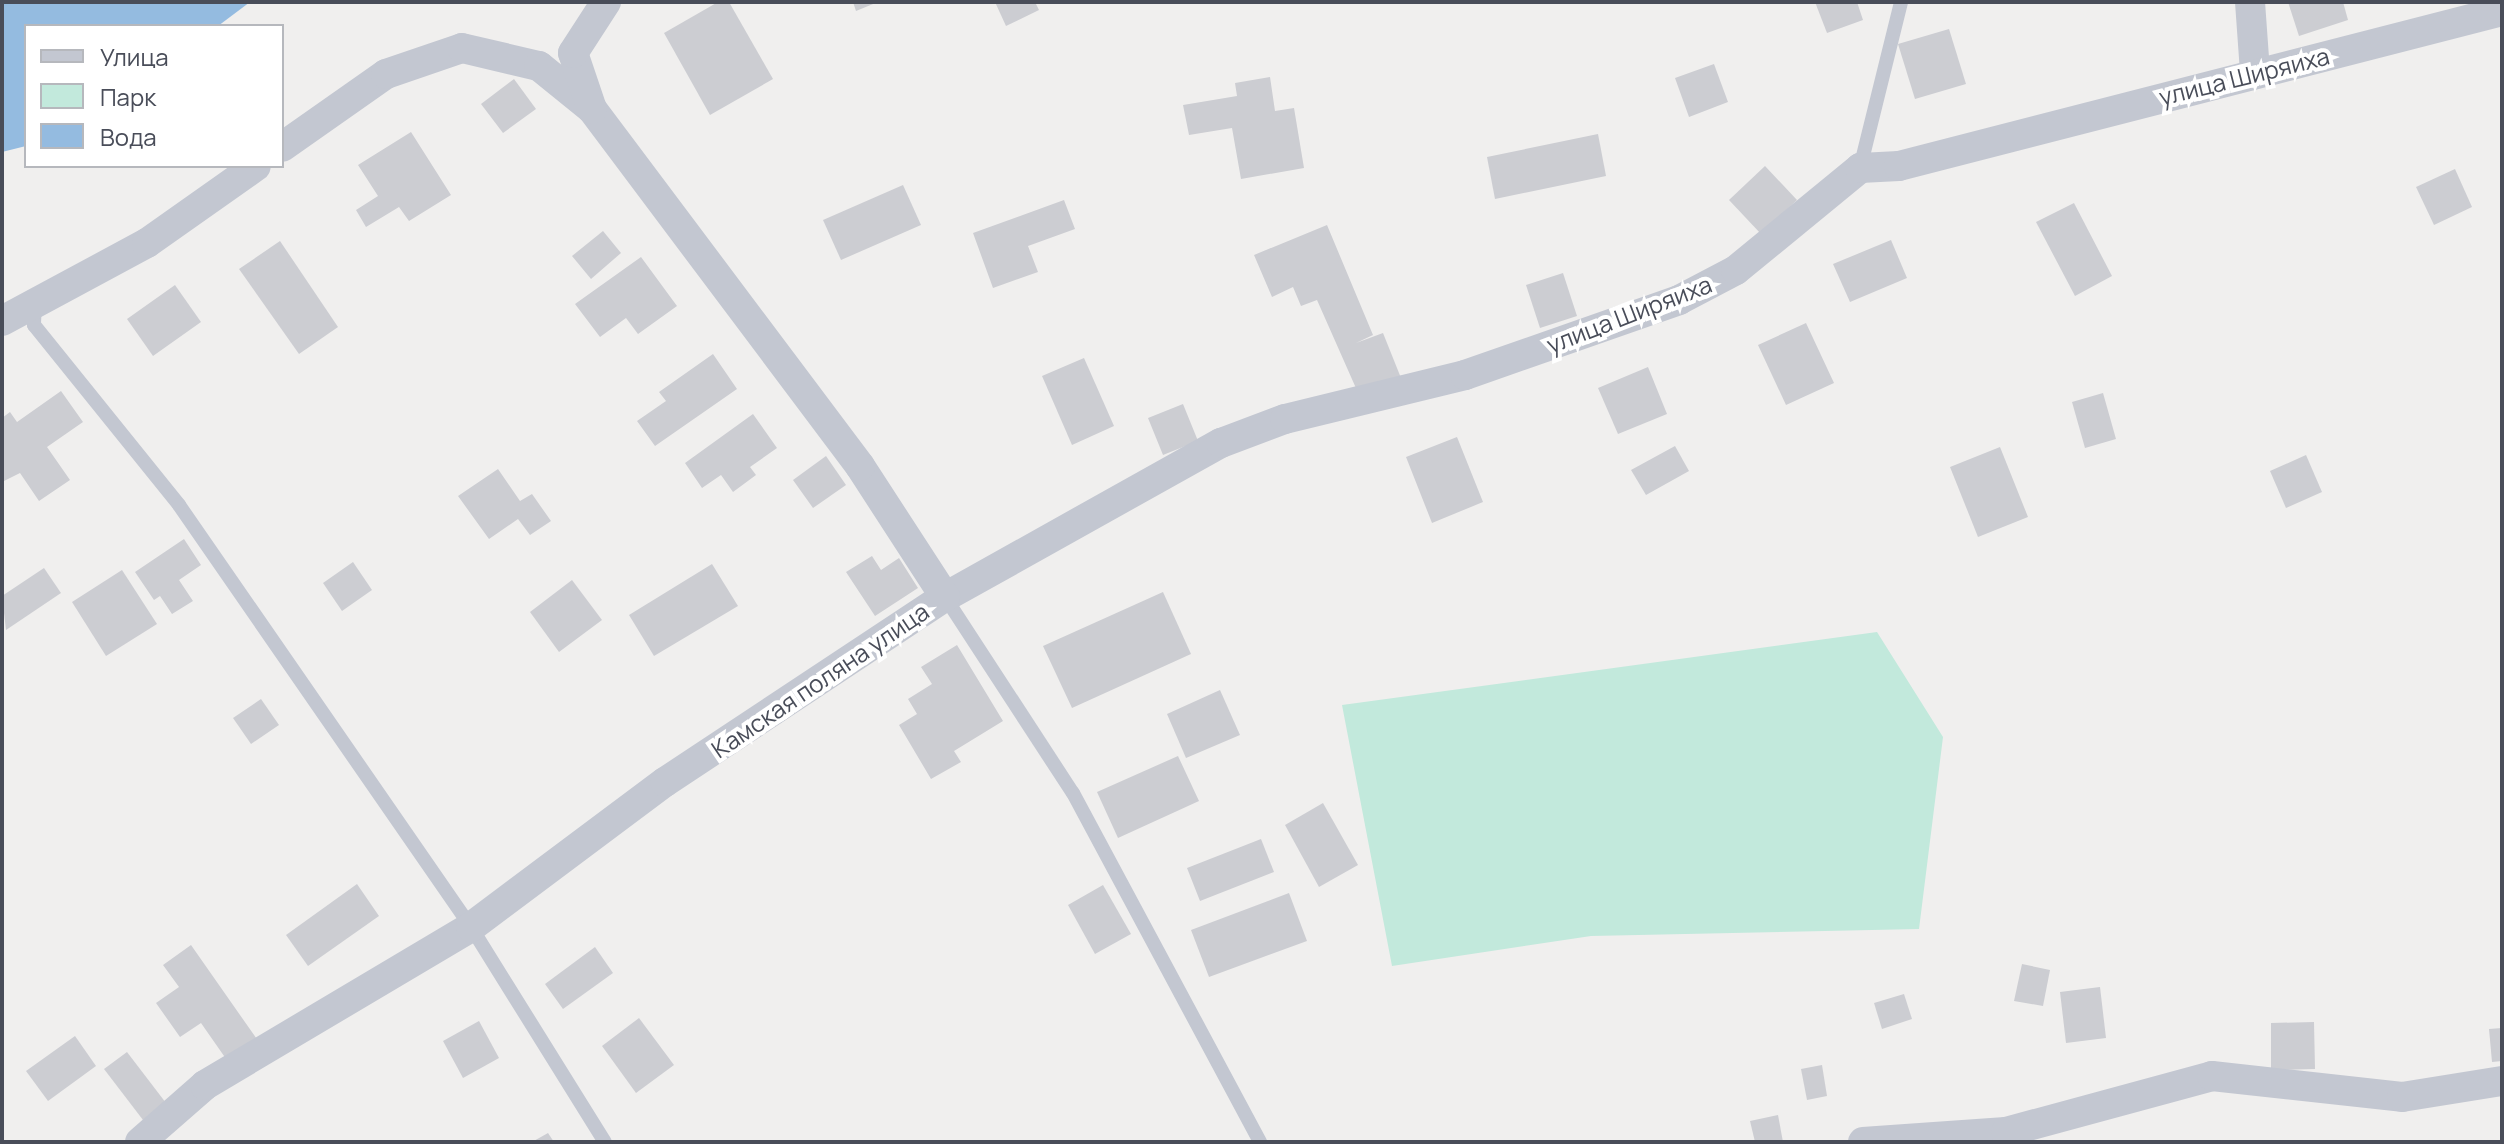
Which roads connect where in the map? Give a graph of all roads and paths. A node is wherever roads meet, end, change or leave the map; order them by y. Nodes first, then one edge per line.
1 (606, 2) edge
2 (1901, 2) edge
3 (2250, 2) edge
4 (2502, 11) edge
5 (2255, 71) junction
6 (592, 109) junction
7 (284, 146) edge
8 (253, 168) edge
9 (1860, 168) junction
10 (35, 304) junction
11 (2, 321) edge
12 (945, 597) junction
13 (471, 927) junction
14 (2502, 1081) edge
15 (140, 1142) edge
16 (605, 1142) edge
17 (1260, 1142) edge
18 (1863, 1142) edge

1 - 6 street, Камская поляна улица
2 - 9 lane
3 - 5 street
4 - 5 street, улица Ширяиха
5 - 9 street, улица Ширяиха
6 - 7 street
6 - 12 street, Камская поляна улица
8 - 10 street
9 - 12 street, улица Ширяиха
10 - 11 street
10 - 13 lane
12 - 13 street, Камская поляна улица
12 - 17 lane
13 - 15 street, Камская поляна улица
13 - 16 lane
14 - 18 street

